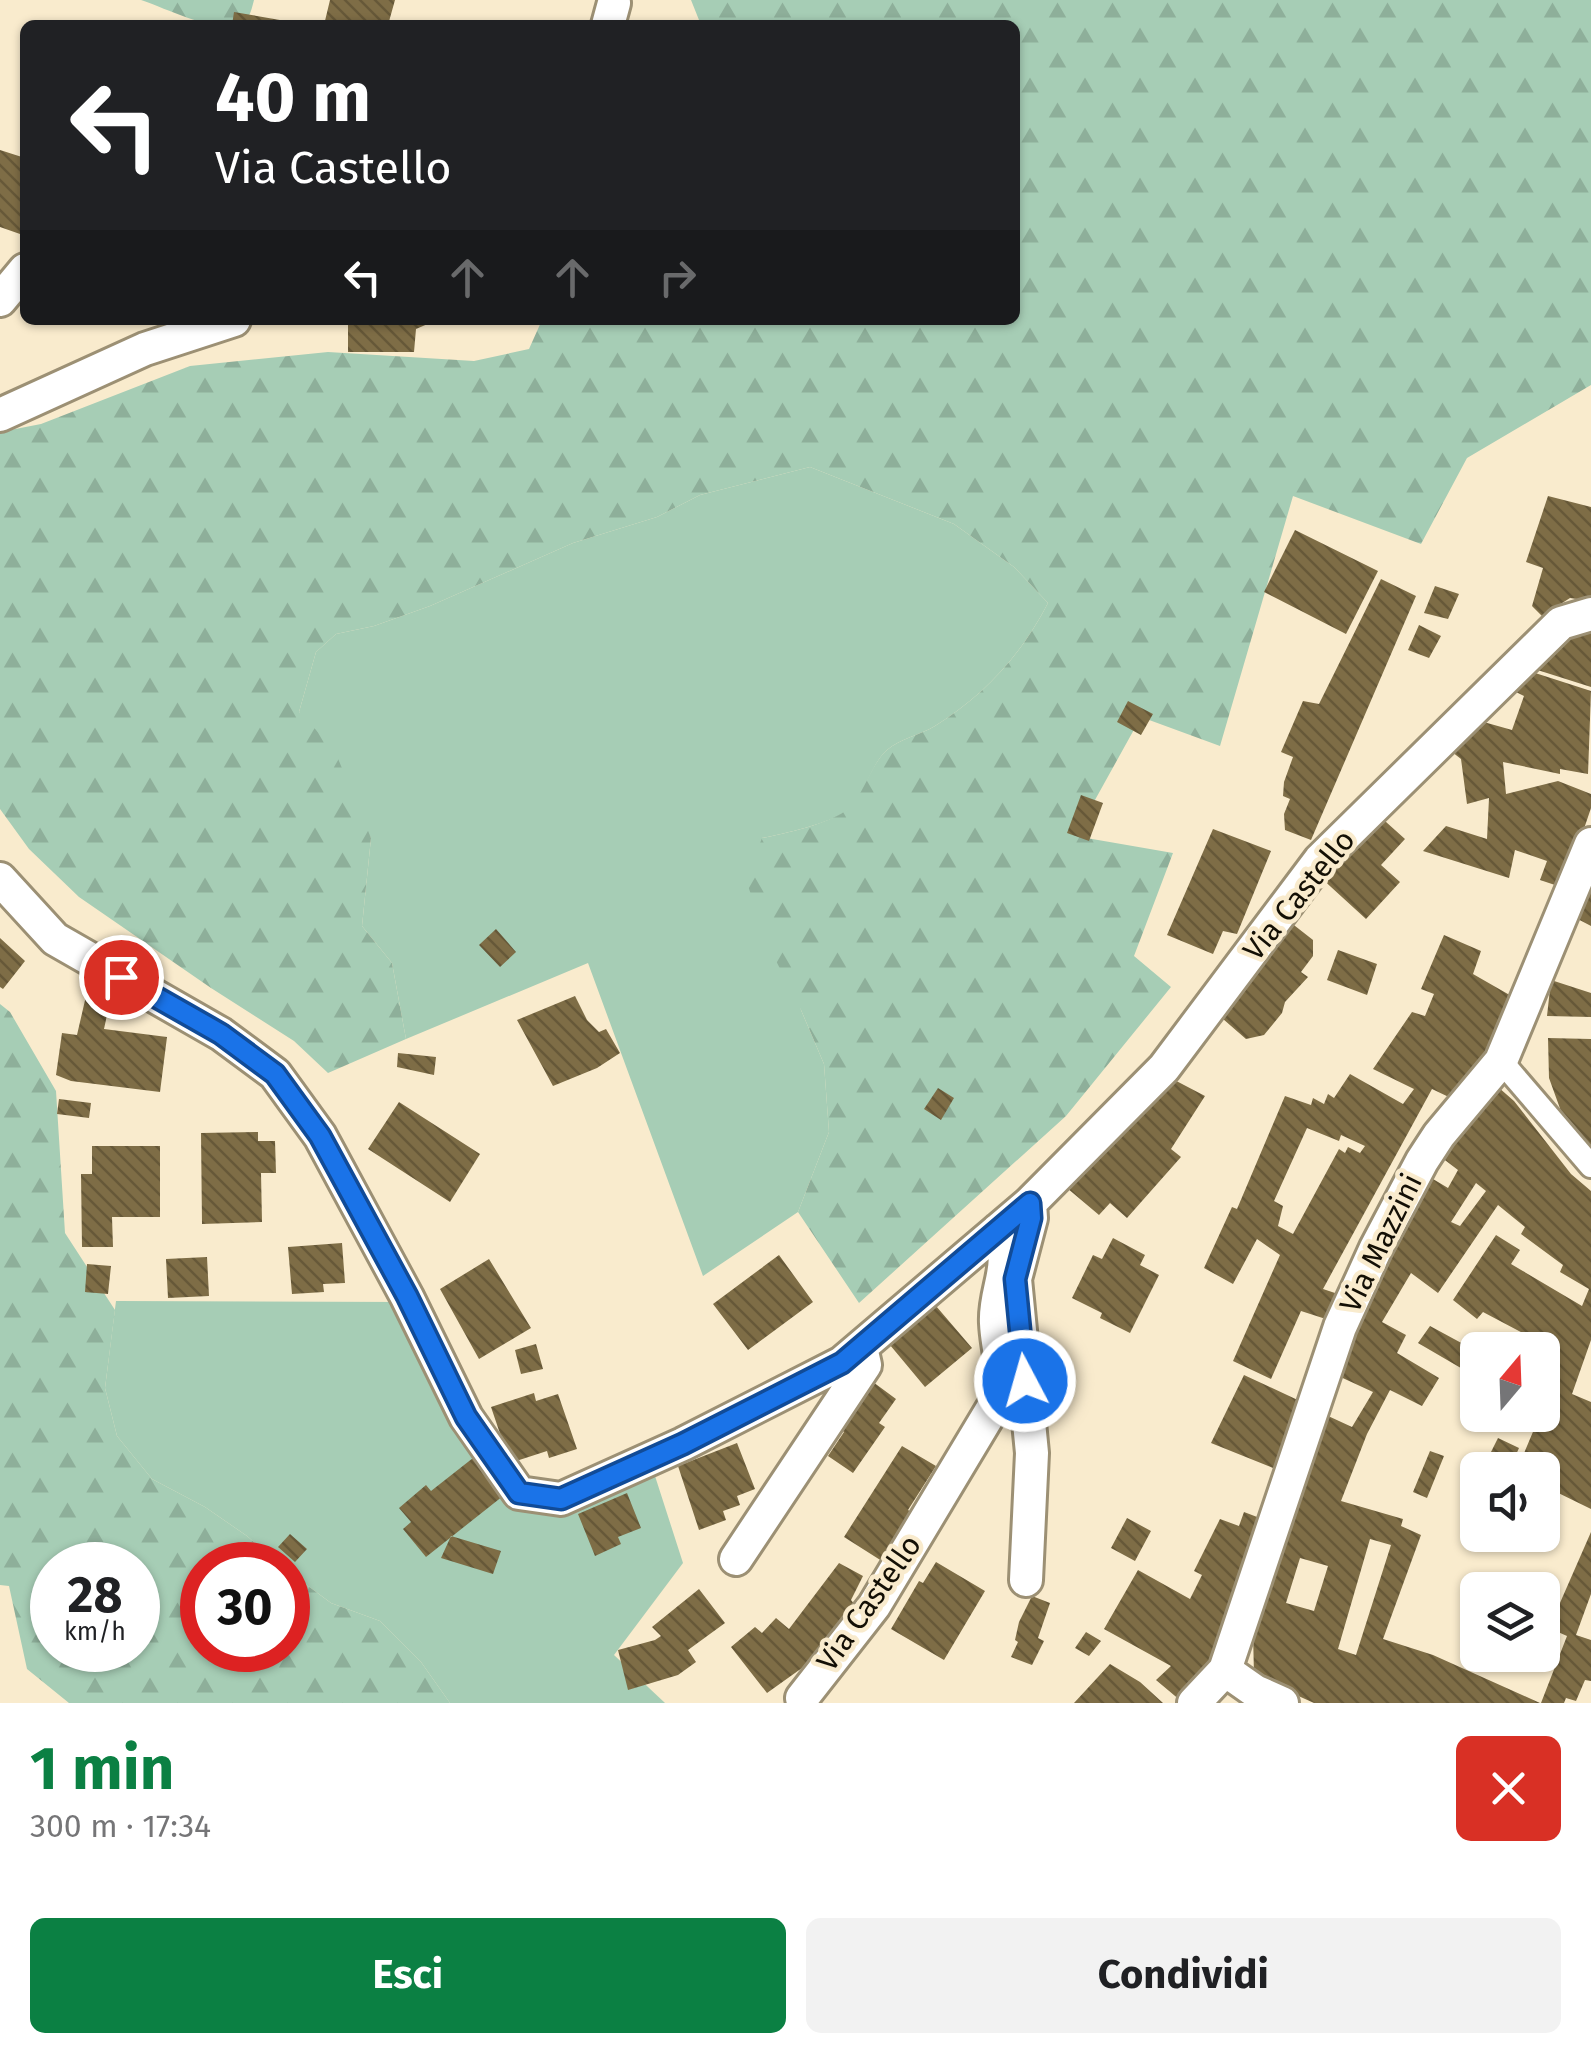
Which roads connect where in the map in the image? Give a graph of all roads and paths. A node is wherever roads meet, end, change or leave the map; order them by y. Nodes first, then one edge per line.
1 (20, 276) edge
2 (0, 300) edge
3 (219, 325) edge
4 (0, 416) edge
5 (1591, 614) edge
6 (1591, 844) edge
7 (0, 879) edge
8 (1500, 1062) junction
9 (1591, 1166) edge
10 (1030, 1203) junction
11 (998, 1230) junction
12 (861, 1347) junction
13 (736, 1559) dead end
14 (1026, 1580) dead end
15 (1225, 1670) junction
16 (802, 1698) dead end
17 (1194, 1703) edge
18 (1282, 1703) edge

1 - 2 street
3 - 4 street
5 - 10 street, Via Castello
6 - 8 street, Via Mazzini
7 - 12 street, Via Castello
8 - 9 street
8 - 15 street, Via Mazzini
10 - 11 street, Via Castello
10 - 14 street
11 - 12 street, Via Castello
11 - 16 street, Via Castello
12 - 13 street
15 - 17 street
15 - 18 street

